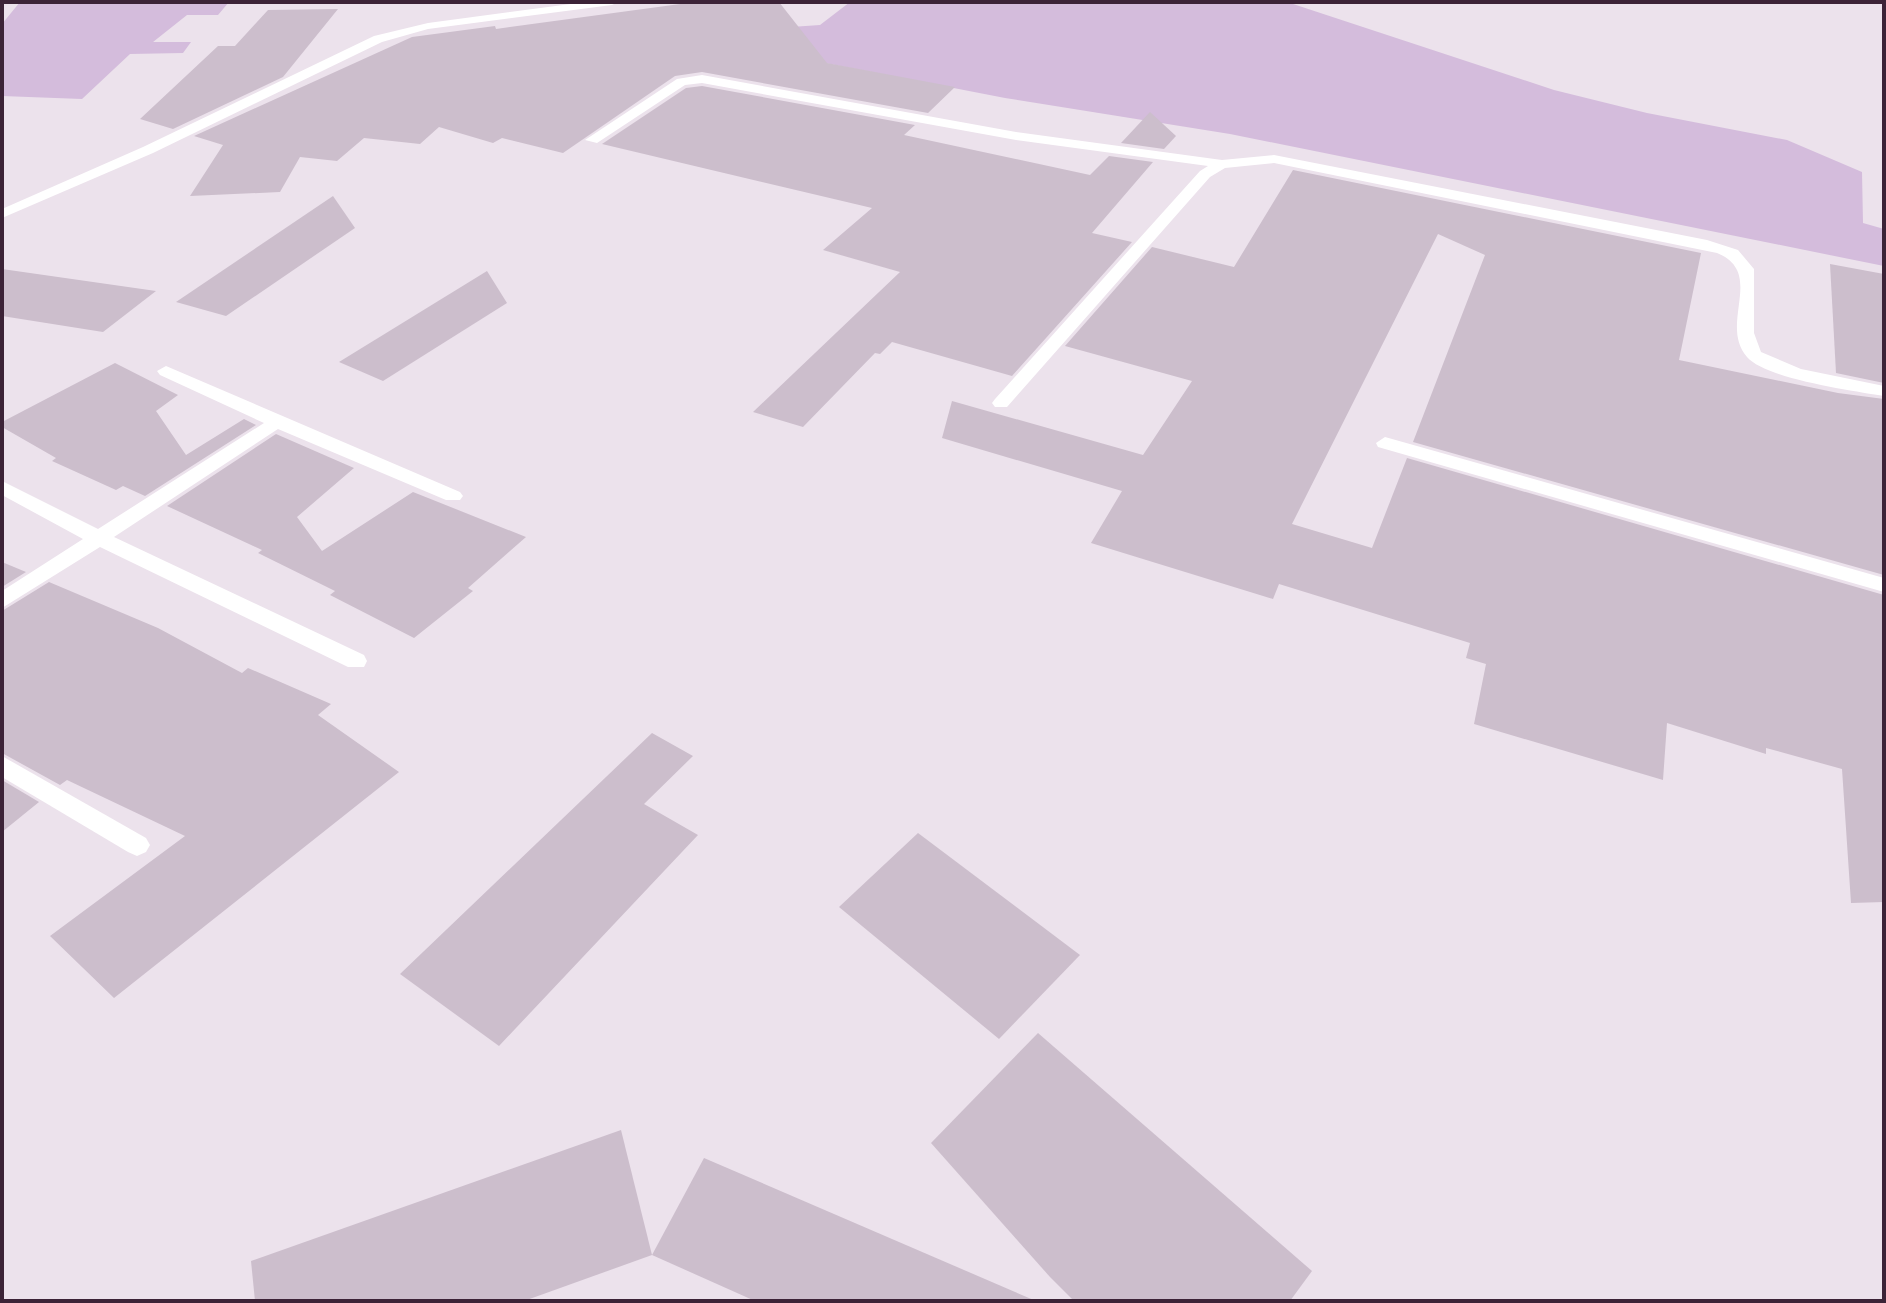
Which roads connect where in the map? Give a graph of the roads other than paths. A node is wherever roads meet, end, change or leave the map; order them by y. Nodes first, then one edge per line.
1 (612, 2) edge
2 (592, 140) dead end
3 (1222, 164) junction
4 (2, 214) edge
5 (166, 371) dead end
6 (1884, 391) edge
7 (1001, 403) dead end
8 (277, 422) junction
9 (1385, 443) dead end
10 (2, 487) edge
11 (453, 496) dead end
12 (100, 539) junction
13 (1884, 585) edge
14 (2, 601) edge
15 (356, 661) dead end
16 (2, 765) edge
17 (137, 845) dead end

1 - 4 street
2 - 3 street
3 - 6 street
3 - 7 street
5 - 8 street
8 - 11 street
8 - 12 street
9 - 13 street
10 - 12 street
12 - 14 street
12 - 15 street
16 - 17 street

